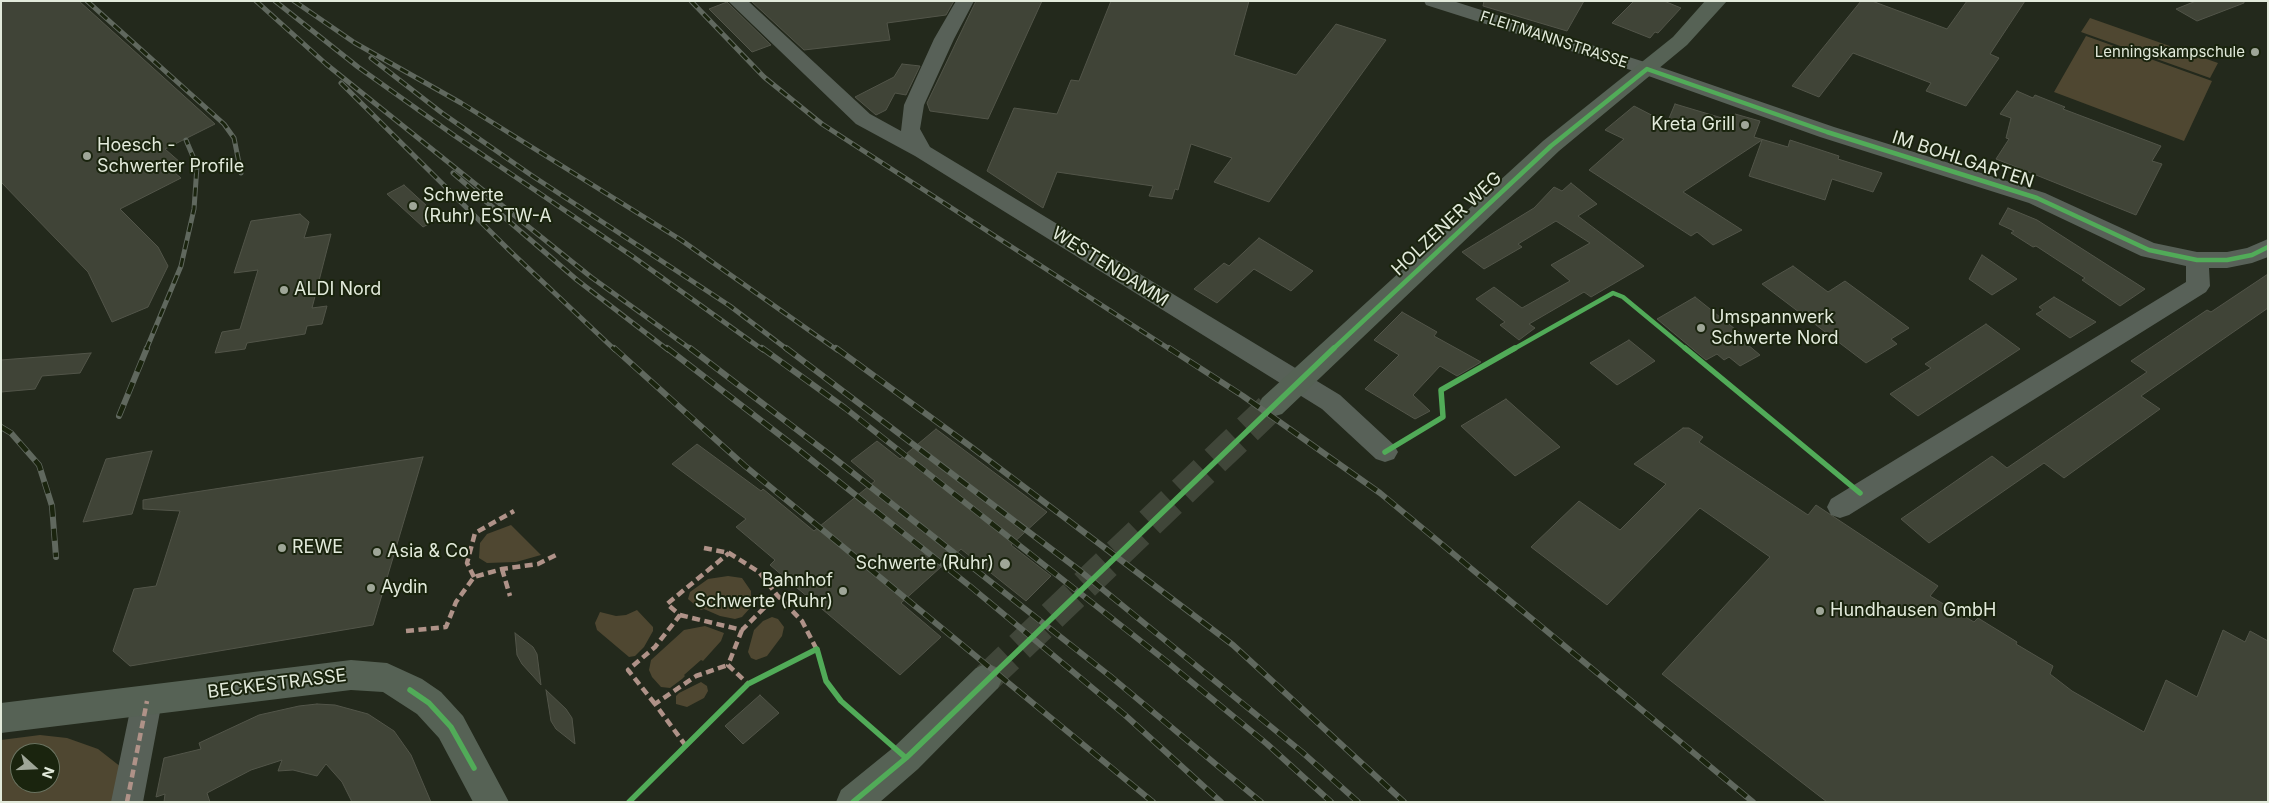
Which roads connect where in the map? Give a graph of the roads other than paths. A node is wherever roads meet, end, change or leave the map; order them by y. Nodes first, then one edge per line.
1 (736, 1) edge
2 (965, 1) edge
3 (1433, 1) edge
4 (1718, 1) edge
5 (1647, 69) junction
6 (922, 151) junction
7 (2268, 247) edge
8 (2197, 260) junction
9 (1297, 382) junction
10 (1272, 406) tunnel mouth
11 (1386, 452) dead end
12 (1840, 506) dead end
13 (987, 678) tunnel mouth
14 (146, 701) junction
15 (1, 718) edge
16 (127, 802) edge
17 (492, 802) edge
18 (853, 802) edge

1 - 6 street, WESTENDAMM
2 - 6 street, WESTENDAMM
3 - 5 street, FLEITMANNSTRASSE
4 - 5 main road, HOLZENER WEG
5 - 8 street, IM BOHLGARTEN
5 - 9 main road, HOLZENER WEG
6 - 9 street, WESTENDAMM
7 - 8 street, IM BOHLGARTEN
8 - 12 street
9 - 10 main road, HOLZENER WEG
9 - 11 street, WESTENDAMM
13 - 18 main road
14 - 15 main road, BECKESTRASSE
14 - 16 street
14 - 17 main road, BECKESTRASSE

